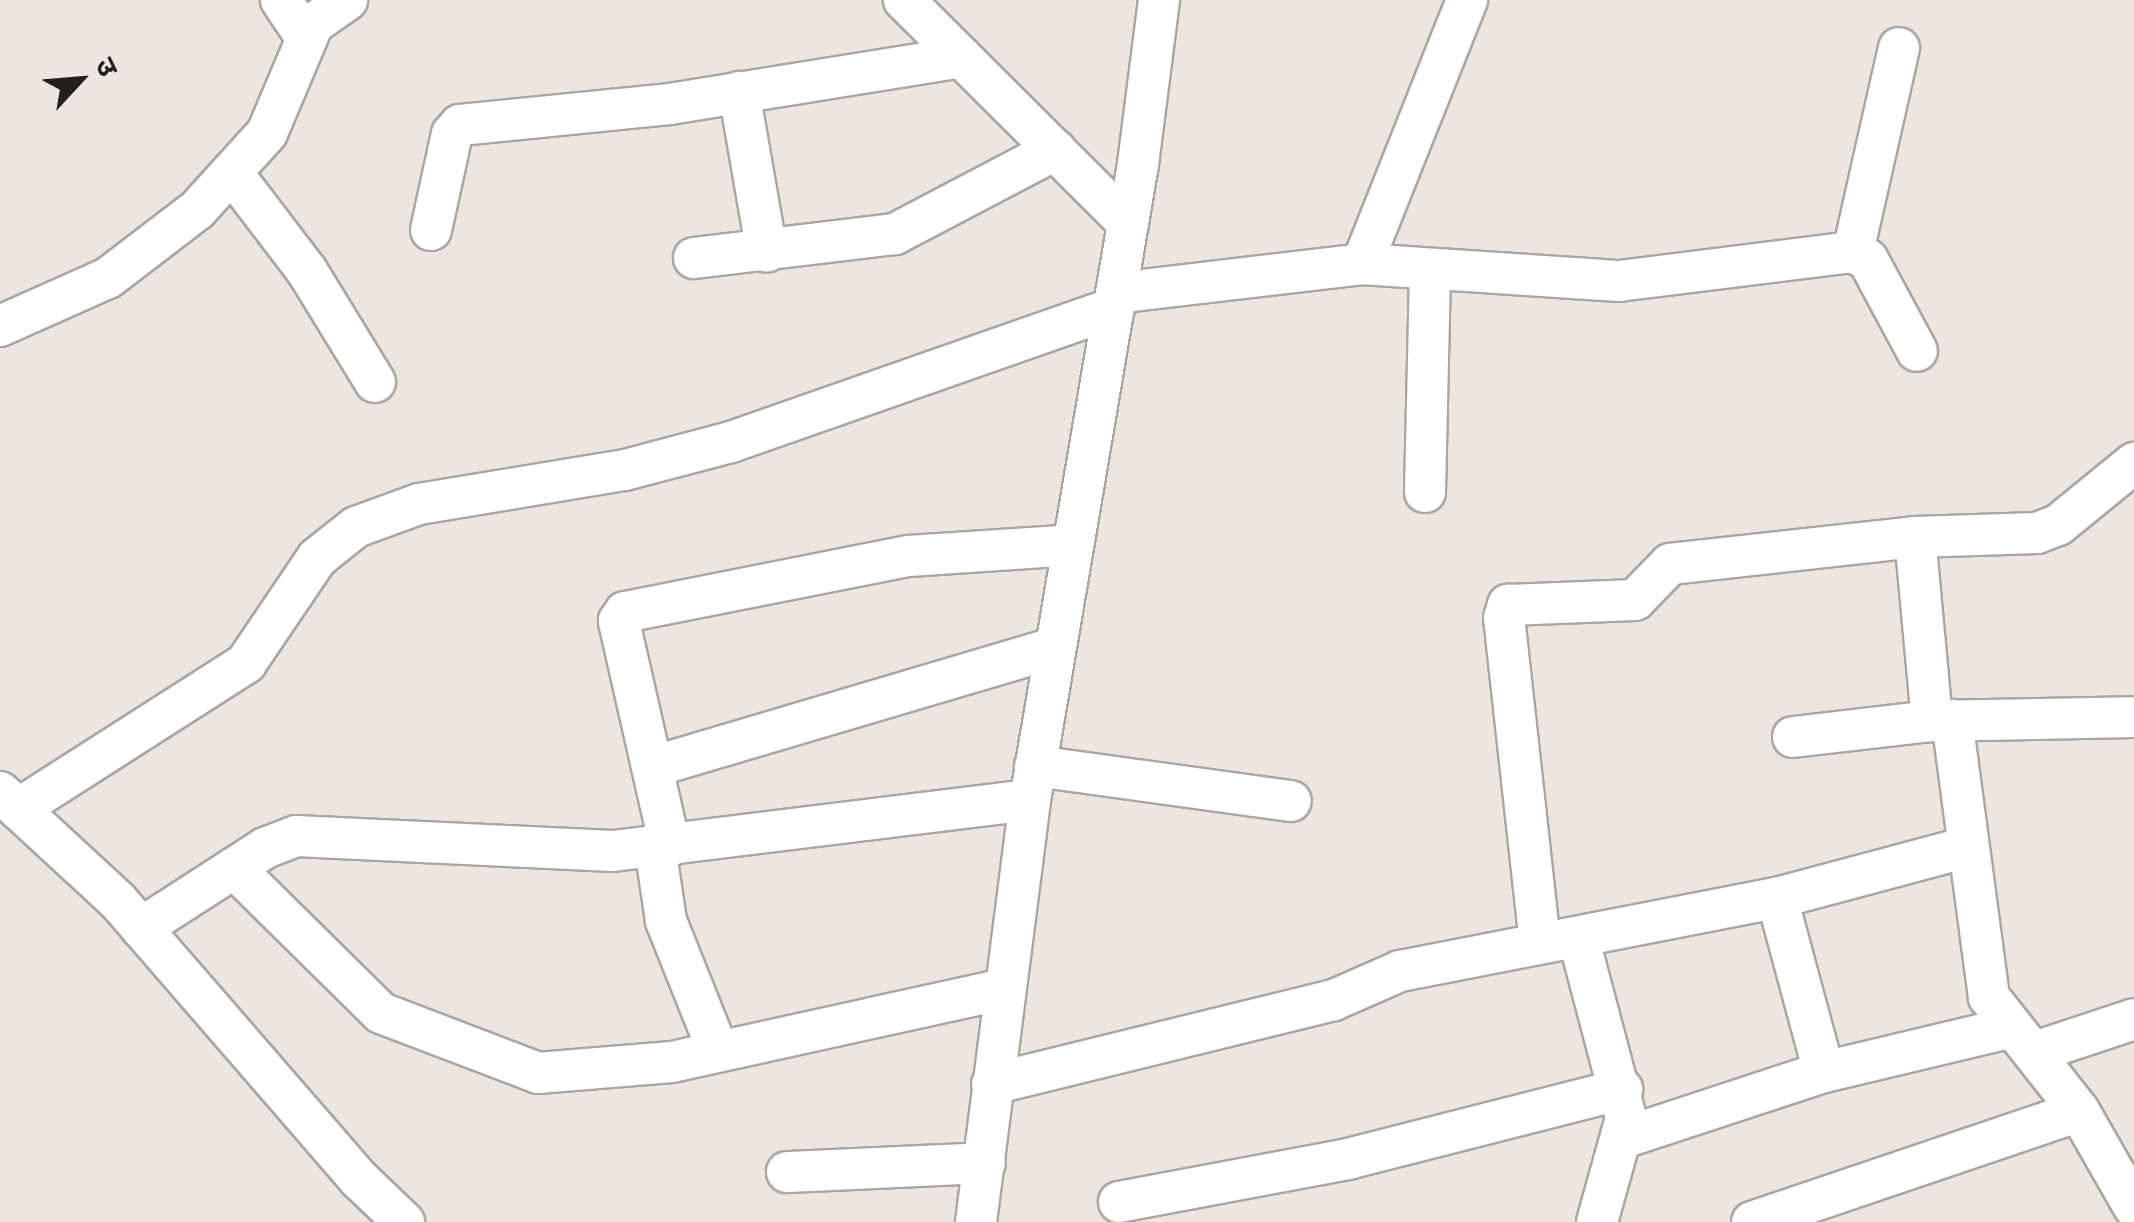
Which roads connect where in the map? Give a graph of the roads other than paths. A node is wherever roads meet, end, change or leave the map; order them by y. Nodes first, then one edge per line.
1 (281, 0) edge
2 (347, 0) edge
3 (904, 0) edge
4 (1160, 0) edge
5 (1468, 0) edge
6 (305, 36) junction
7 (1899, 48) dead end
8 (961, 57) junction
9 (739, 92) junction
10 (1054, 150) junction
11 (233, 174) junction
12 (1128, 224) junction
13 (431, 230) dead end
14 (768, 252) junction
15 (1853, 252) junction
16 (694, 258) dead end
17 (1362, 264) junction
18 (1430, 270) junction
19 (1115, 301) junction
20 (0, 326) edge
21 (1916, 351) dead end
22 (376, 382) dead end
23 (2134, 463) edge
24 (1425, 492) dead end
25 (1915, 537) junction
26 (1073, 545) junction
27 (1055, 648) junction
28 (2134, 717) edge
29 (1942, 721) junction
30 (1793, 737) dead end
31 (652, 767) junction
32 (1032, 783) junction
33 (9, 801) edge
34 (1291, 801) dead end
35 (662, 847) junction
36 (1968, 847) junction
37 (234, 868) junction
38 (1778, 898) junction
39 (141, 928) junction
40 (1560, 942) junction
41 (1005, 989) junction
42 (2134, 1020) edge
43 (2024, 1039) junction
44 (718, 1051) junction
45 (1824, 1072) junction
46 (992, 1084) junction
47 (1622, 1088) junction
48 (2080, 1112) junction
49 (1623, 1138) junction
50 (985, 1163) junction
51 (787, 1172) dead end
52 (1119, 1202) dead end
53 (2134, 1206) edge
54 (404, 1222) edge
55 (976, 1222) edge
56 (1597, 1222) edge
57 (1752, 1222) edge

1 - 6 street
2 - 6 street
3 - 8 street
4 - 12 street
5 - 17 street
6 - 11 street
7 - 15 street
8 - 9 street
8 - 10 street
9 - 13 street
9 - 14 street
10 - 12 street
10 - 14 street
11 - 20 street
11 - 22 street
12 - 19 street
14 - 16 street
15 - 18 street
15 - 21 street
17 - 18 street
17 - 19 street
18 - 24 street
19 - 26 street
19 - 33 street
23 - 25 street
25 - 29 street
25 - 40 street
26 - 27 street
26 - 31 street
27 - 31 street
27 - 32 street
28 - 29 street
29 - 30 street
29 - 36 street
31 - 35 street
32 - 34 street
32 - 35 street
32 - 41 street
33 - 39 street
35 - 37 street
35 - 44 street
36 - 38 street
36 - 43 street
37 - 39 street
37 - 44 street
38 - 40 street
38 - 45 street
39 - 54 street
40 - 46 street
40 - 47 street
41 - 44 street
41 - 46 street
42 - 43 street
43 - 45 street
43 - 48 street
45 - 49 street
46 - 50 street
47 - 49 street
47 - 52 street
48 - 53 street
48 - 57 street
49 - 56 street
50 - 51 street
50 - 55 street

